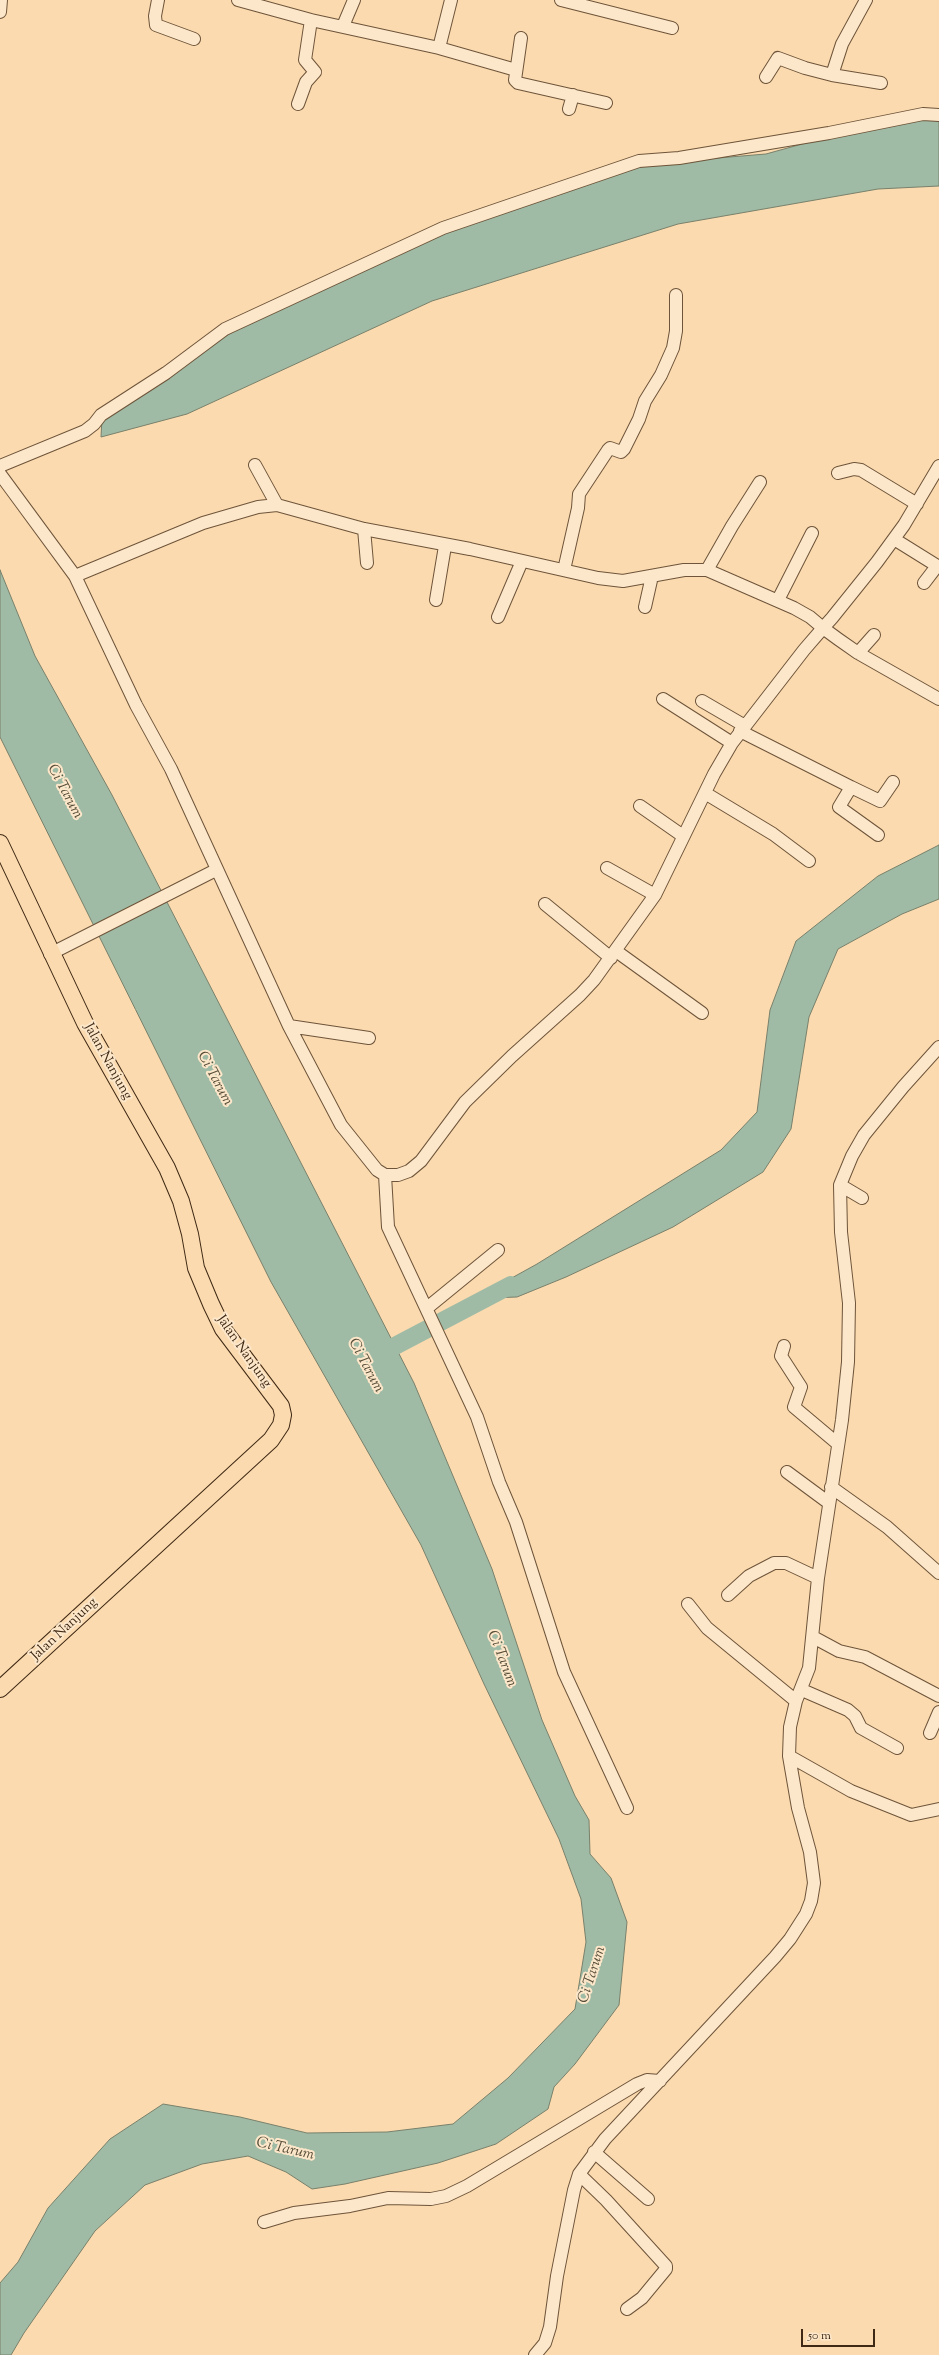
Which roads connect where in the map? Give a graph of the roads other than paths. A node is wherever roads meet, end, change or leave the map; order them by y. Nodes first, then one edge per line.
1 (1, 0) edge
2 (158, 0) edge
3 (238, 0) edge
4 (354, 0) edge
5 (452, 0) edge
6 (561, 0) edge
7 (866, 0) edge
8 (0, 12) edge
9 (311, 20) junction
10 (343, 26) junction
11 (672, 28) dead end
12 (521, 38) dead end
13 (194, 39) dead end
14 (439, 48) junction
15 (516, 70) junction
16 (832, 75) junction
17 (766, 77) dead end
18 (881, 83) dead end
19 (572, 95) junction
20 (298, 104) dead end
21 (606, 104) dead end
22 (569, 109) dead end
23 (939, 115) edge
24 (676, 295) dead end
25 (255, 465) dead end
26 (0, 466) edge
27 (939, 466) edge
28 (838, 473) dead end
29 (0, 474) edge
30 (760, 482) dead end
31 (917, 504) junction
32 (277, 505) junction
33 (364, 529) junction
34 (812, 533) dead end
35 (894, 539) junction
36 (445, 546) junction
37 (522, 560) junction
38 (367, 563) dead end
39 (938, 567) edge
40 (564, 570) junction
41 (707, 570) junction
42 (75, 576) junction
43 (652, 576) junction
44 (924, 583) dead end
45 (436, 600) dead end
46 (778, 600) junction
47 (645, 607) dead end
48 (498, 617) dead end
49 (823, 628) junction
50 (874, 636) dead end
51 (858, 653) junction
52 (663, 699) dead end
53 (939, 700) edge
54 (702, 701) dead end
55 (742, 728) junction
56 (732, 743) junction
57 (893, 782) dead end
58 (851, 787) junction
59 (705, 793) junction
60 (640, 806) dead end
61 (878, 835) dead end
62 (683, 836) junction
63 (0, 843) edge
64 (809, 861) dead end
65 (607, 868) dead end
66 (216, 870) junction
67 (655, 895) junction
68 (545, 904) dead end
69 (50, 954) junction
70 (614, 954) junction
71 (702, 1013) dead end
72 (289, 1026) junction
73 (369, 1038) dead end
74 (939, 1047) edge
75 (385, 1175) junction
76 (840, 1185) junction
77 (862, 1198) dead end
78 (498, 1250) dead end
79 (427, 1308) junction
80 (784, 1346) dead end
81 (838, 1444) junction
82 (787, 1472) dead end
83 (831, 1487) junction
84 (829, 1503) junction
85 (939, 1573) edge
86 (818, 1578) junction
87 (728, 1595) dead end
88 (688, 1604) dead end
89 (813, 1637) junction
90 (0, 1689) edge
91 (802, 1690) junction
92 (939, 1696) edge
93 (796, 1701) junction
94 (939, 1712) edge
95 (930, 1733) dead end
96 (897, 1748) dead end
97 (789, 1756) junction
98 (627, 1808) dead end
99 (939, 1809) edge
100 (660, 2081) junction
101 (594, 2152) junction
102 (579, 2174) junction
103 (648, 2199) dead end
104 (264, 2222) dead end
105 (627, 2309) dead end
106 (535, 2355) edge

1 - 8 street
2 - 13 street
3 - 9 street
4 - 10 street
5 - 14 street
6 - 11 street
7 - 16 street
9 - 10 street
9 - 20 street
10 - 14 street
12 - 15 street
14 - 15 street
15 - 19 street
16 - 17 street
16 - 18 street
19 - 21 street
19 - 22 street
23 - 26 street
24 - 40 street
25 - 32 street
27 - 31 street
28 - 31 street
29 - 42 street
30 - 41 street
31 - 35 street
32 - 33 street
32 - 42 street
33 - 36 street
33 - 38 street
34 - 46 street
35 - 39 street
35 - 49 street
36 - 37 street
36 - 45 street
37 - 40 street
37 - 48 street
39 - 44 street
40 - 43 street
41 - 43 street
41 - 46 street
42 - 66 street
43 - 47 street
46 - 49 street
49 - 51 street
49 - 55 street
50 - 51 street
51 - 53 street
52 - 56 street
54 - 55 street
55 - 56 street
55 - 58 street
56 - 59 street
57 - 58 street
58 - 61 street
59 - 62 street
59 - 64 street
60 - 62 street
62 - 67 street
63 - 69 main road, Jalan Nanjung
65 - 67 street
66 - 69 street
66 - 72 street
67 - 70 street
68 - 70 street
69 - 90 main road, Jalan Nanjung
70 - 71 street
70 - 75 street
72 - 73 street
72 - 75 street
74 - 76 street
75 - 79 street
76 - 77 street
76 - 81 street
78 - 79 street
79 - 98 street
80 - 81 street
81 - 83 street
82 - 84 street
83 - 84 street
83 - 85 street
84 - 86 street
86 - 87 street
86 - 89 street
88 - 93 street
89 - 91 street
89 - 92 street
91 - 93 street
91 - 96 street
93 - 97 street
94 - 95 street
97 - 99 street
97 - 100 street
100 - 101 street
100 - 104 street
101 - 102 street
101 - 103 street
102 - 105 street
102 - 106 street

